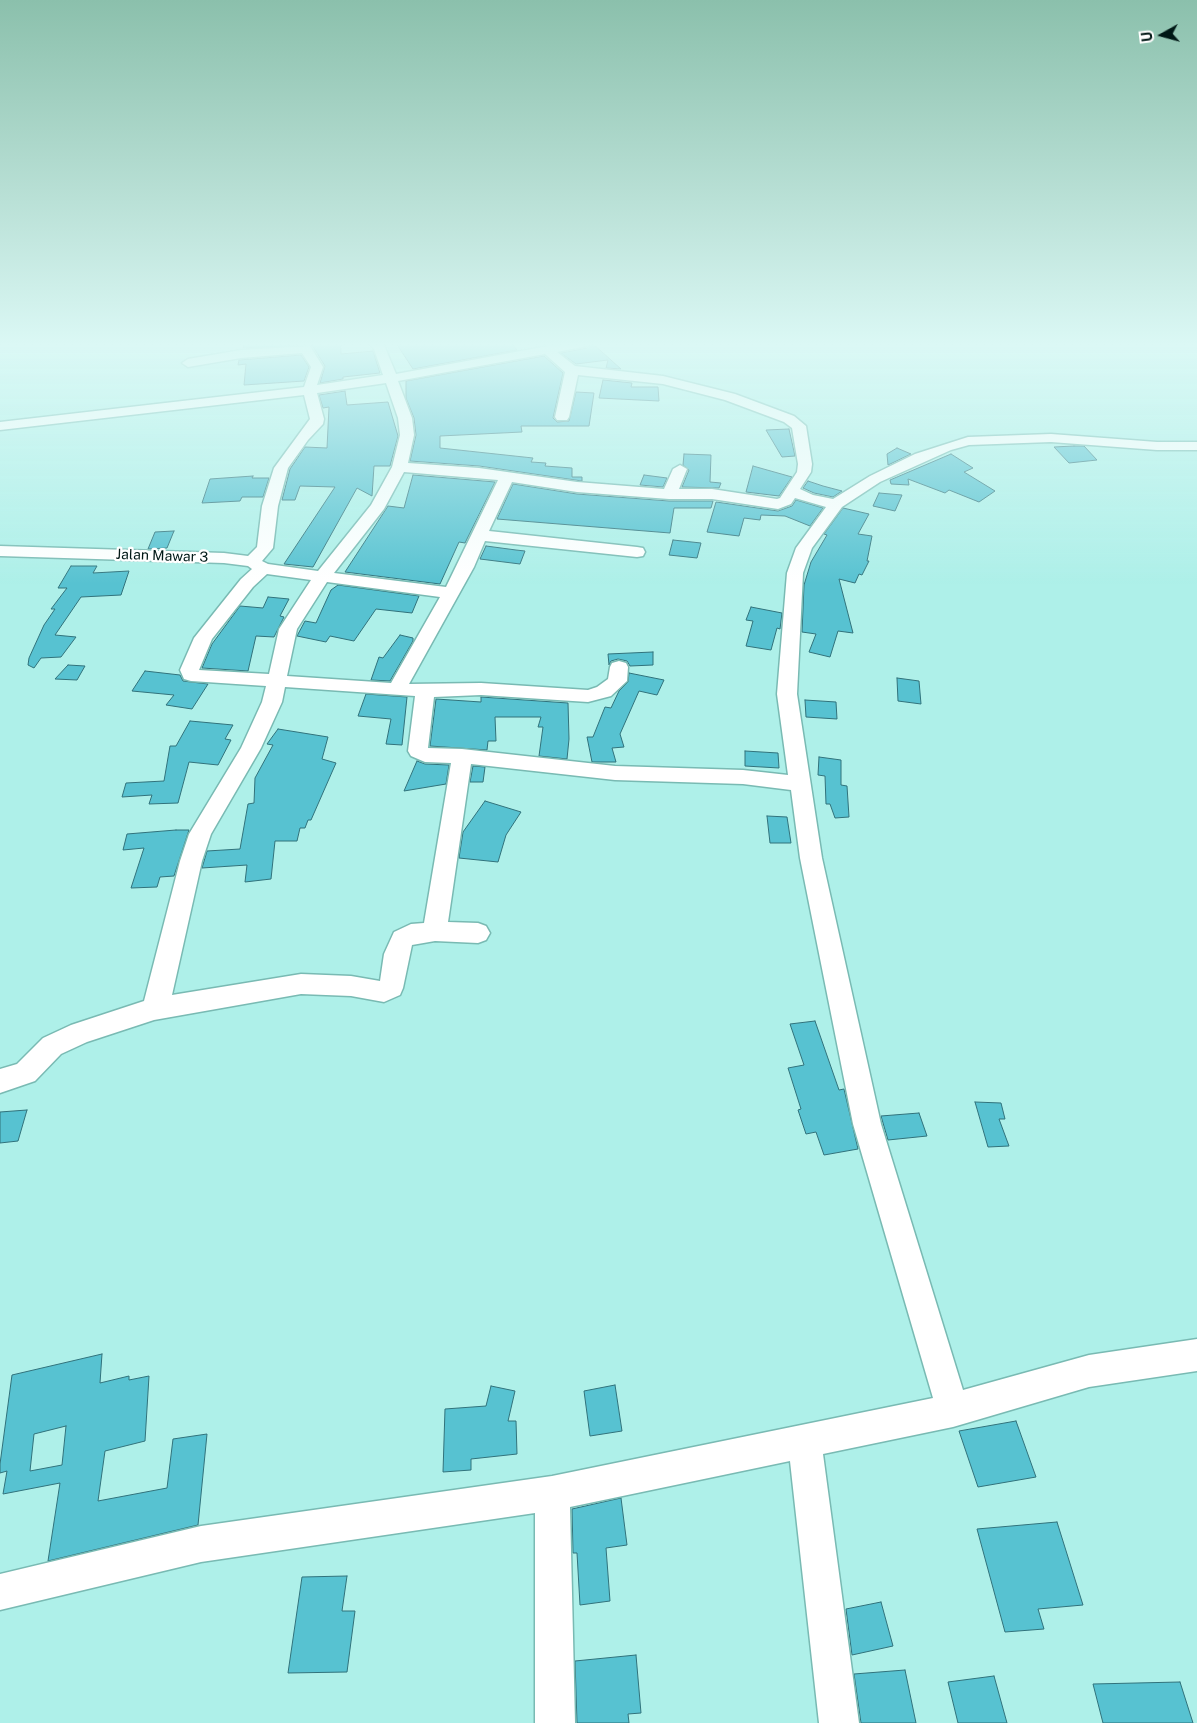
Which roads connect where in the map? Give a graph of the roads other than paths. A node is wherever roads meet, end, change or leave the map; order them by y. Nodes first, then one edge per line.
1 (22, 423) edge
2 (316, 423) edge
3 (406, 423) edge
4 (796, 423) edge
5 (0, 426) edge
6 (1197, 446) edge
7 (399, 467) junction
8 (680, 469) dead end
9 (507, 478) junction
10 (791, 491) junction
11 (669, 494) junction
12 (836, 504) junction
13 (479, 535) junction
14 (0, 551) edge
15 (637, 552) dead end
16 (258, 565) junction
17 (322, 577) junction
18 (449, 593) junction
19 (619, 667) dead end
20 (277, 682) junction
21 (397, 689) junction
22 (425, 691) junction
23 (462, 756) junction
24 (798, 784) junction
25 (435, 931) junction
26 (478, 933) dead end
27 (154, 1009) junction
28 (0, 1081) edge
29 (1197, 1355) edge
30 (954, 1410) junction
31 (805, 1442) junction
32 (552, 1493) junction
33 (0, 1592) edge
34 (555, 1723) edge
35 (839, 1723) edge

1 - 5 street
2 - 16 street
3 - 7 street
4 - 10 street
6 - 12 street
7 - 9 street
7 - 17 street
8 - 11 street
9 - 11 street
9 - 13 street
10 - 11 street
10 - 12 street
12 - 24 street
13 - 15 street
13 - 18 street
14 - 16 street, Jalan Mawar 3
16 - 17 street, Jalan Mawar 3
16 - 20 street
17 - 18 street, Jalan Mawar 3
17 - 20 street
18 - 21 street
19 - 22 street
20 - 21 street
20 - 27 street
21 - 22 street
22 - 23 street
23 - 24 street
23 - 25 street
24 - 30 street
25 - 26 street
25 - 27 street
27 - 28 street
29 - 30 street
30 - 31 street
31 - 32 street
31 - 35 street
32 - 33 street
32 - 34 street

